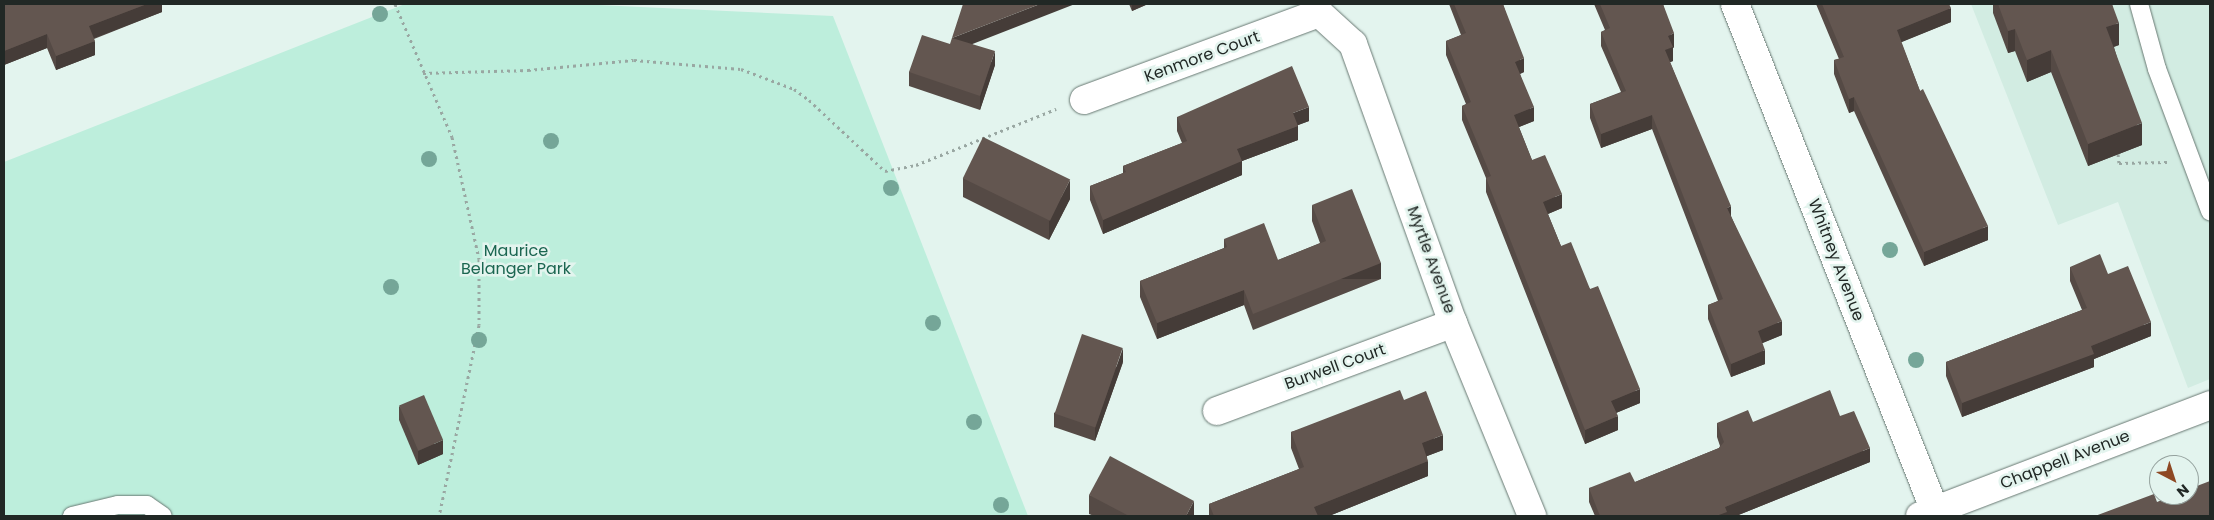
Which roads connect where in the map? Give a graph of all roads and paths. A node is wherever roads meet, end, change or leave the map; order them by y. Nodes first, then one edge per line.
1 (395, 4) edge
2 (1735, 4) edge
3 (2138, 4) edge
4 (1319, 14) joint
5 (423, 73) junction
6 (1084, 100) joint
7 (2118, 154) edge
8 (2172, 161) dead end
9 (2210, 212) edge
10 (1453, 323) junction
11 (2210, 405) edge
12 (1217, 411) dead end
13 (1930, 514) edge
14 (72, 516) edge
15 (163, 516) edge
16 (221, 516) edge
17 (242, 516) edge
18 (439, 516) edge
19 (1532, 516) edge

1 - 5 path
2 - 13 street, Whitney Avenue
3 - 9 lane
4 - 6 street, Kenmore Court
4 - 10 street, Myrtle Avenue
5 - 6 path
5 - 18 path
7 - 8 path
10 - 12 street, Burwell Court
10 - 19 street, Myrtle Avenue
11 - 13 street, Chappell Avenue
14 - 15 lane
16 - 17 path

